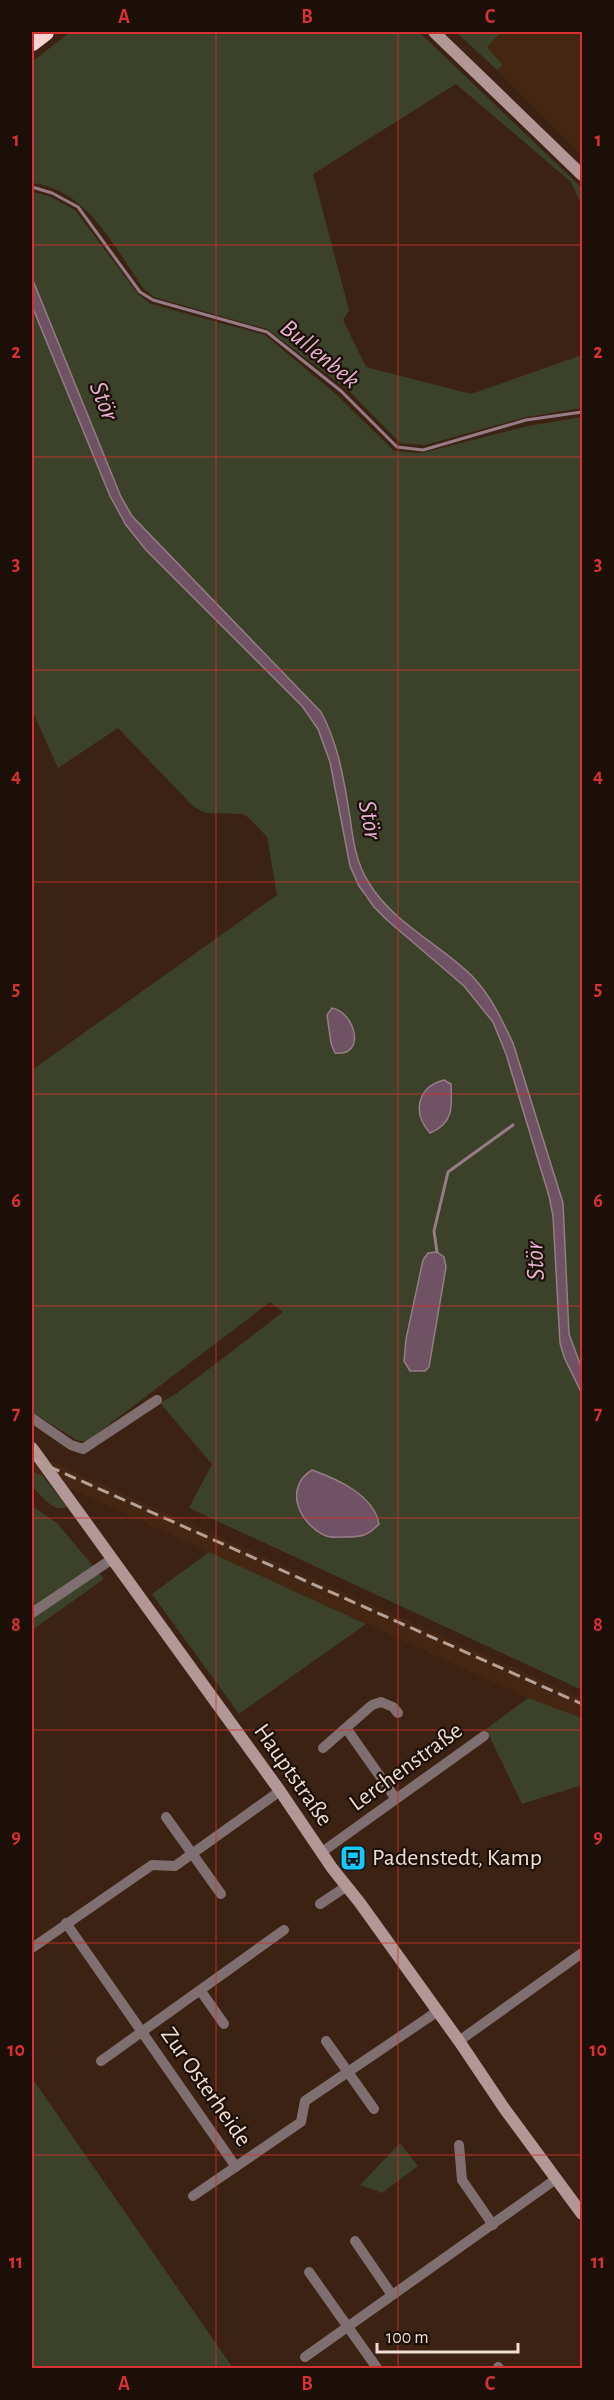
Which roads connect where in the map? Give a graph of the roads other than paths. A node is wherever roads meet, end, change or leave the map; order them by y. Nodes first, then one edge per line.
1 (45, 32) edge
2 (435, 32) edge
3 (32, 42) edge
4 (582, 175) edge
5 (157, 1400) dead end
6 (32, 1418) edge
7 (32, 1448) edge
8 (112, 1559) junction
9 (32, 1613) edge
10 (398, 1713) dead end
11 (346, 1728) junction
12 (484, 1736) dead end
13 (323, 1748) dead end
14 (280, 1791) junction
15 (396, 1799) junction
16 (166, 1817) dead end
17 (322, 1852) junction
18 (192, 1853) junction
19 (347, 1886) junction
20 (221, 1894) dead end
21 (320, 1904) dead end
22 (66, 1923) junction
23 (284, 1930) dead end
24 (32, 1948) edge
25 (582, 1953) edge
26 (200, 1990) junction
27 (438, 2011) junction
28 (224, 2024) dead end
29 (141, 2032) junction
30 (326, 2041) dead end
31 (459, 2041) junction
32 (101, 2061) dead end
33 (347, 2072) junction
34 (374, 2109) dead end
35 (459, 2145) dead end
36 (236, 2167) junction
37 (556, 2179) junction
38 (193, 2196) dead end
39 (582, 2214) edge
40 (493, 2225) junction
41 (355, 2241) dead end
42 (309, 2272) dead end
43 (392, 2295) junction
44 (348, 2326) junction
45 (305, 2357) dead end
46 (377, 2368) edge

1 - 3 highway
2 - 4 street
5 - 6 street
7 - 8 street, Hauptstraße
8 - 9 street
8 - 14 street, Hauptstraße
10 - 11 street
11 - 13 street
11 - 15 street
12 - 15 street, Lerchenstraße
14 - 17 street, Hauptstraße
14 - 18 street
15 - 17 street, Lerchenstraße
16 - 18 street
17 - 19 street, Hauptstraße
18 - 20 street
18 - 22 street
19 - 21 street
19 - 27 street, Hauptstraße
22 - 24 street
22 - 29 street, Zur Osterheide
23 - 26 street, Zur Osterheide
25 - 31 street
26 - 28 street
26 - 29 street, Zur Osterheide
27 - 31 street, Hauptstraße
27 - 33 street, Zur Osterheide
29 - 32 street, Zur Osterheide
29 - 36 street, Zur Osterheide
30 - 33 street
31 - 37 street, Hauptstraße
33 - 34 street
33 - 36 street, Zur Osterheide
35 - 40 street
36 - 38 street, Zur Osterheide
37 - 39 street, Hauptstraße
37 - 40 street
40 - 43 street
41 - 43 street
42 - 44 street
43 - 44 street
44 - 45 street
44 - 46 street

